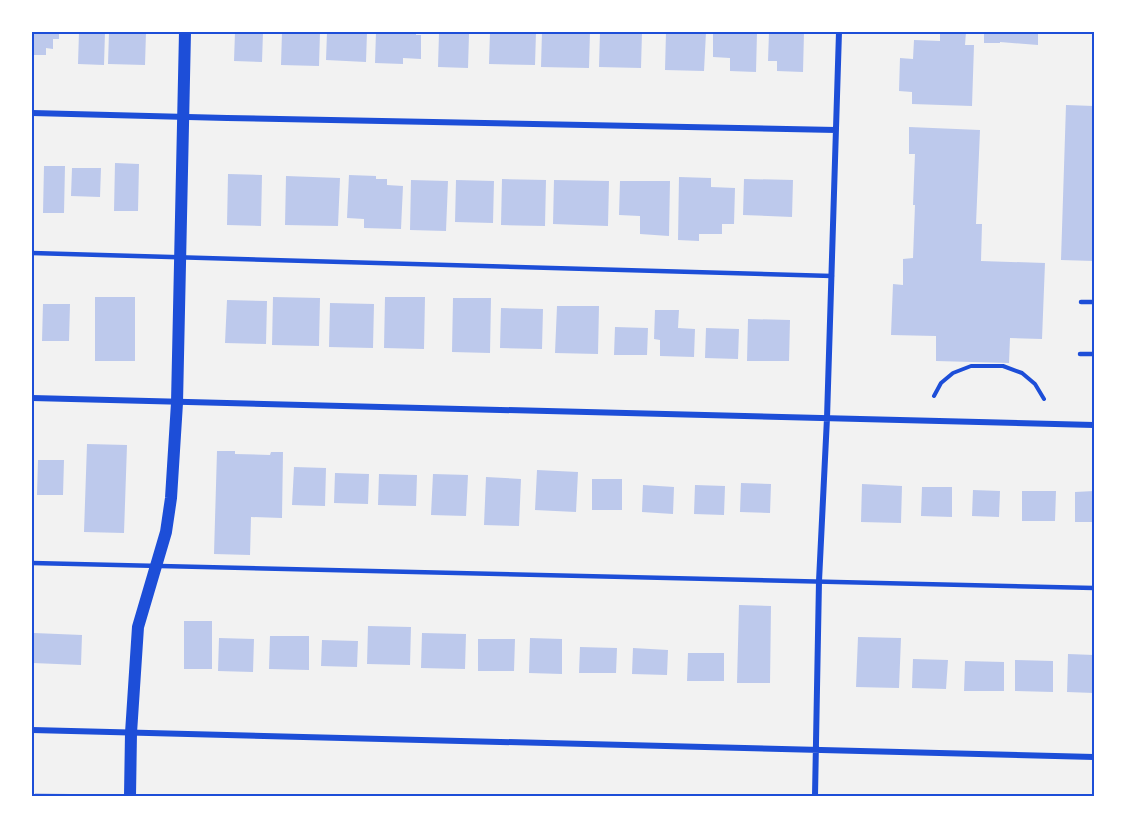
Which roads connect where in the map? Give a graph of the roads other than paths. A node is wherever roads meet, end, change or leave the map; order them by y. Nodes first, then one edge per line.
1 (185, 32) edge
2 (839, 32) edge
3 (32, 112) edge
4 (183, 117) junction
5 (836, 129) junction
6 (32, 253) edge
7 (179, 257) junction
8 (832, 276) junction
9 (1081, 302) dead end
10 (1095, 302) edge
11 (1080, 354) dead end
12 (1095, 354) edge
13 (32, 398) edge
14 (177, 403) junction
15 (828, 418) junction
16 (1095, 425) edge
17 (32, 563) edge
18 (155, 567) junction
19 (819, 581) junction
20 (1095, 588) edge
21 (32, 730) edge
22 (131, 733) junction
23 (816, 751) junction
24 (1095, 758) edge
25 (130, 796) edge
26 (814, 796) edge

1 - 4 main road
2 - 5 street
3 - 4 street
4 - 5 street
4 - 7 main road
5 - 8 street
6 - 7 lane
7 - 8 lane
7 - 14 main road
8 - 15 street
9 - 10 lane
11 - 12 lane
13 - 14 street
14 - 15 street
14 - 18 main road
15 - 16 street
15 - 19 street
17 - 18 lane
18 - 19 lane
18 - 22 main road
19 - 20 lane
19 - 23 street
21 - 22 street
22 - 23 street
22 - 25 main road
23 - 24 street
23 - 26 street

